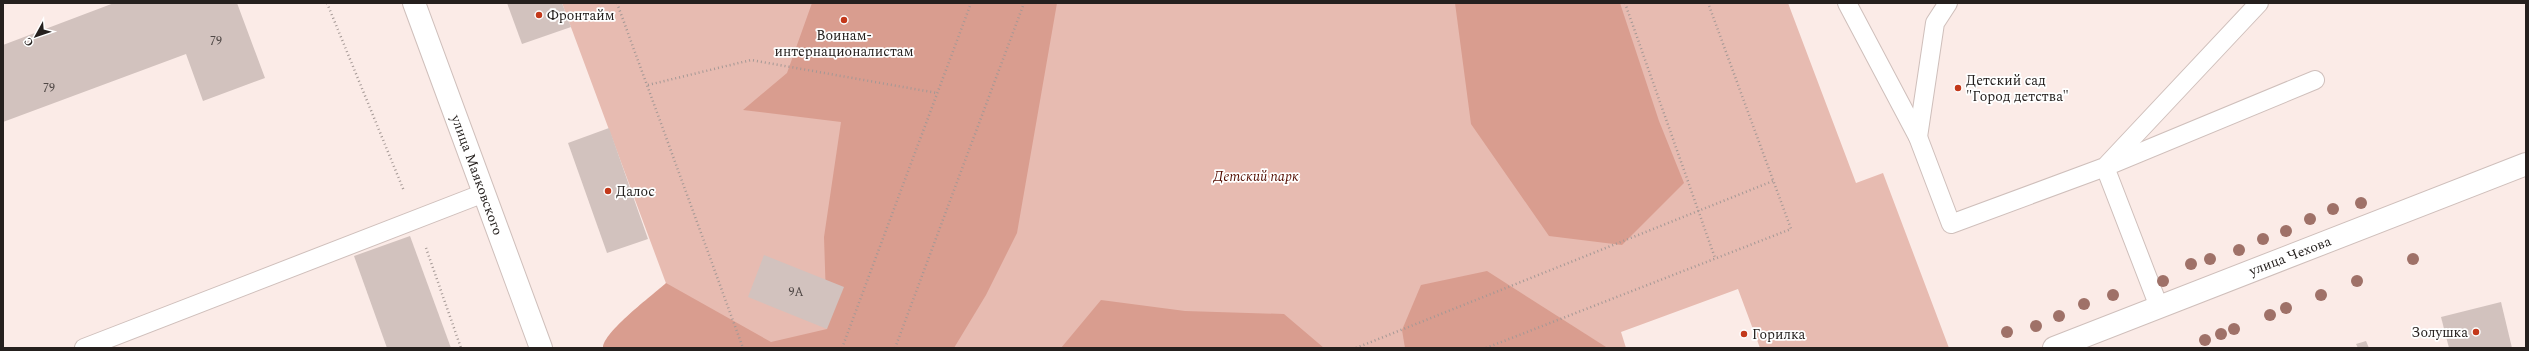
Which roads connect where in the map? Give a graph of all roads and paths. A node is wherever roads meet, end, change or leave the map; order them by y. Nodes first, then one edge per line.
1 (327, 3) edge
2 (414, 3) edge
3 (617, 3) edge
4 (971, 3) edge
5 (1024, 3) edge
6 (1625, 3) edge
7 (1708, 3) edge
8 (1847, 3) edge
9 (1948, 3) edge
10 (2259, 3) edge
11 (2315, 80) dead end
12 (648, 85) junction
13 (937, 93) junction
14 (1918, 137) junction
15 (2526, 164) edge
16 (2104, 167) junction
17 (1773, 181) junction
18 (484, 194) junction
19 (1698, 210) junction
20 (416, 220) junction
21 (1715, 258) junction
22 (2159, 307) junction
23 (84, 348) edge
24 (461, 348) edge
25 (541, 348) edge
26 (743, 348) edge
27 (842, 348) edge
28 (895, 348) edge
29 (1356, 348) edge
30 (1486, 348) edge
31 (2054, 348) edge

1 - 20 path
2 - 18 street, улица Маяковского
3 - 12 path
4 - 13 path
5 - 28 path
6 - 19 path
7 - 17 path
8 - 14 lane
9 - 14 lane
10 - 16 lane
11 - 16 lane
12 - 13 path
12 - 26 path
13 - 27 path
14 - 16 lane
15 - 22 street, улица Чехова
16 - 22 lane
17 - 19 path
17 - 21 path
18 - 20 lane
18 - 25 street, улица Маяковского
19 - 21 path
19 - 29 path
20 - 23 lane
20 - 24 path
21 - 30 path
22 - 31 street, улица Чехова

